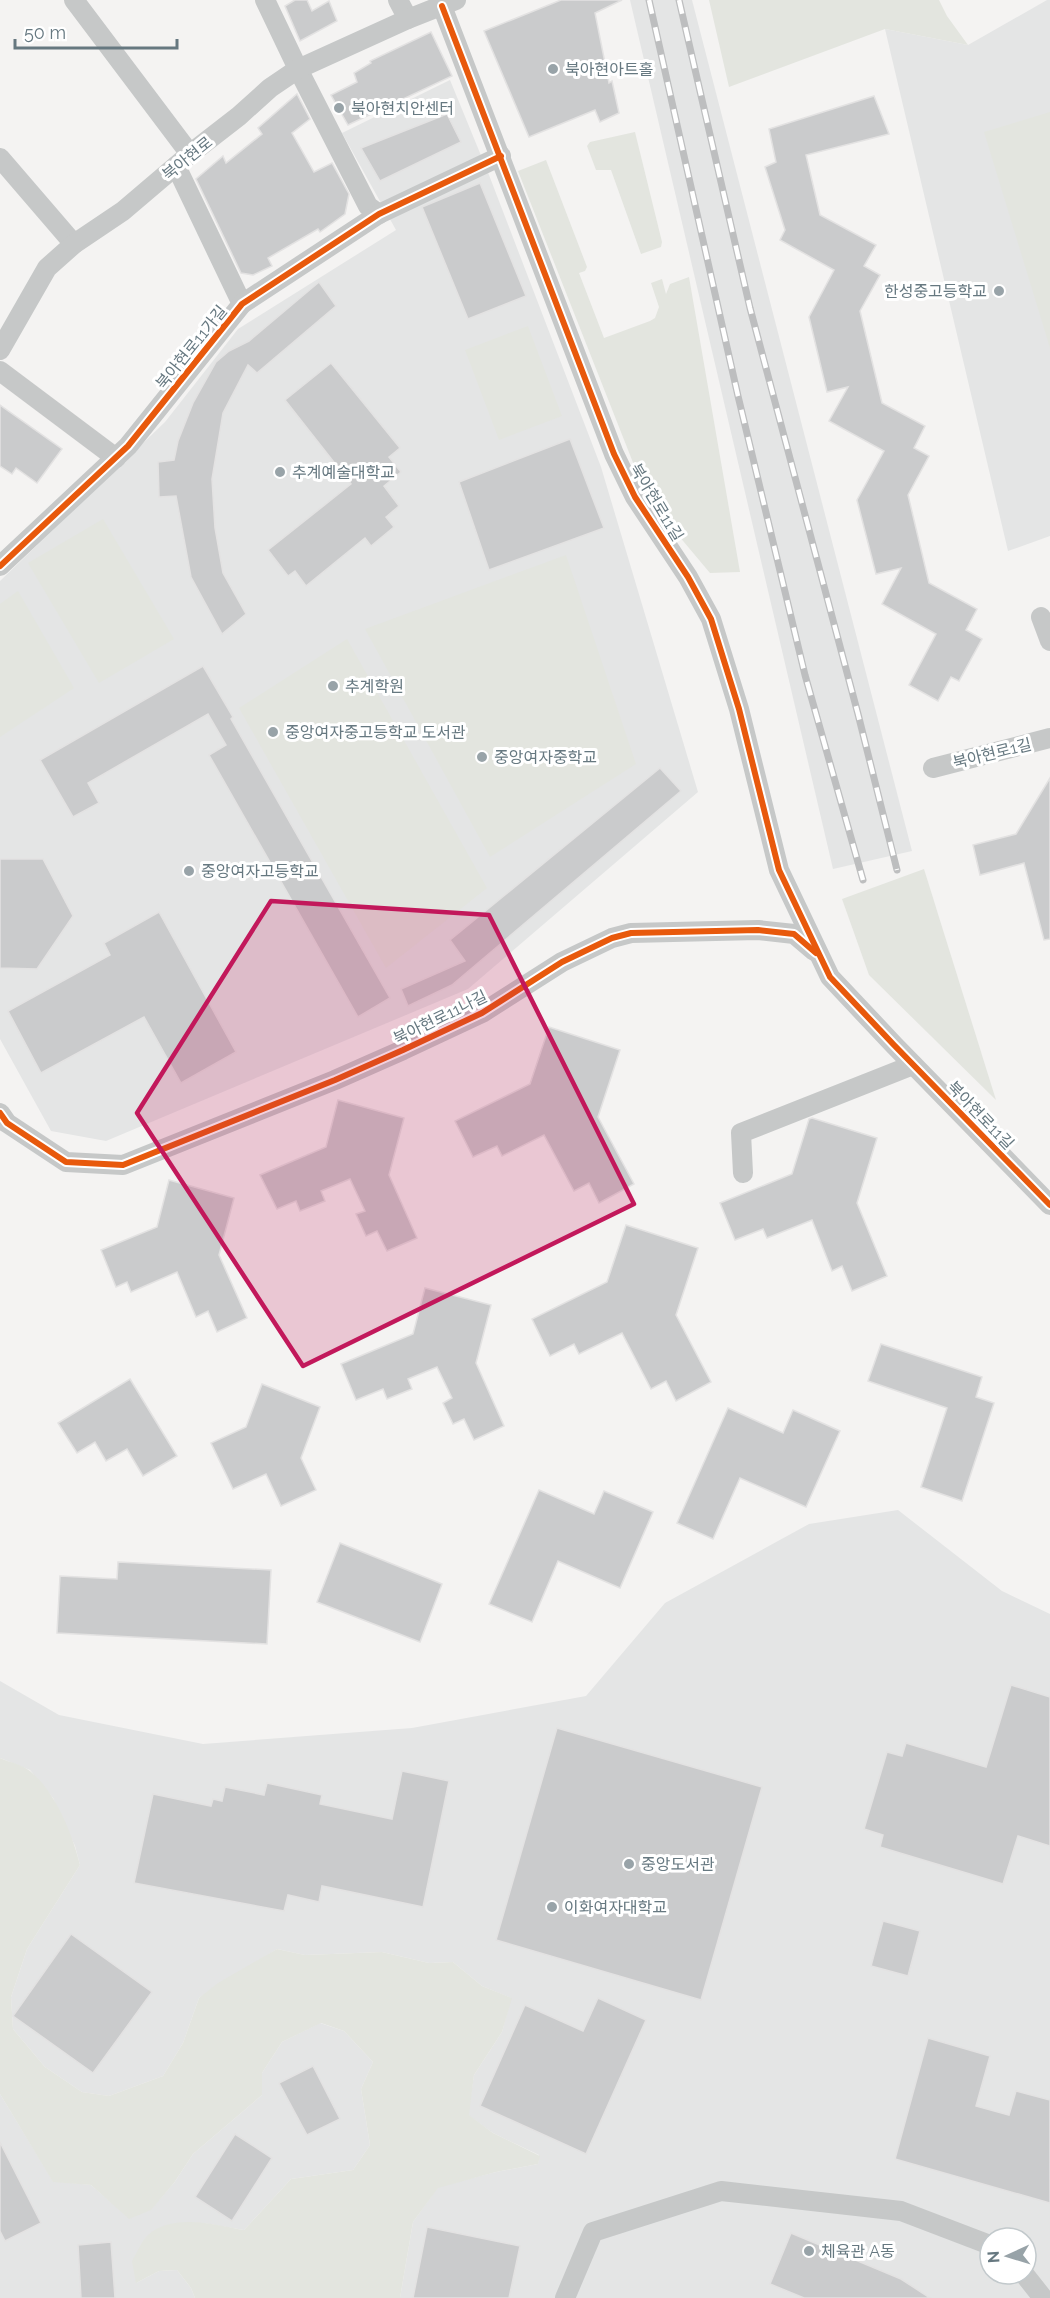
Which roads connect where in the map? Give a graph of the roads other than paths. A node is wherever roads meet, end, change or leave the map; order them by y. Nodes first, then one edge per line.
1 (74, 0) edge
2 (265, 0) edge
3 (398, 0) edge
4 (449, 3) edge
5 (408, 19) junction
6 (298, 69) junction
7 (501, 156) junction
8 (0, 158) edge
9 (183, 160) junction
10 (379, 214) junction
11 (74, 244) junction
12 (242, 304) junction
13 (0, 351) edge
14 (0, 371) edge
15 (116, 458) junction
16 (0, 566) edge
17 (1041, 617) dead end
18 (1050, 641) edge
19 (1050, 738) edge
20 (933, 768) dead end
21 (821, 957) junction
22 (913, 1065) junction
23 (0, 1113) edge
24 (742, 1173) dead end
25 (1050, 1205) edge
26 (978, 2240) edge
27 (1034, 2286) edge
28 (565, 2298) edge
29 (1043, 2298) edge

1 - 9 street
2 - 6 street
3 - 5 street
4 - 5 street, 북아현로
4 - 7 street, 북아현로11길
5 - 6 street, 북아현로
6 - 9 street, 북아현로
6 - 10 street
7 - 10 street, 북아현로11가길
7 - 21 street, 북아현로11길
8 - 11 street
9 - 11 street, 북아현로
9 - 12 street
10 - 12 street, 북아현로11가길
11 - 13 street, 북아현로
12 - 15 street, 북아현로11가길
14 - 15 street
15 - 16 street, 북아현로11가길
17 - 18 street
19 - 20 street, 북아현로1길
21 - 22 street, 북아현로11길
21 - 23 street, 북아현로11나길
22 - 24 street
22 - 25 street, 북아현로11길
26 - 28 street
27 - 29 street

